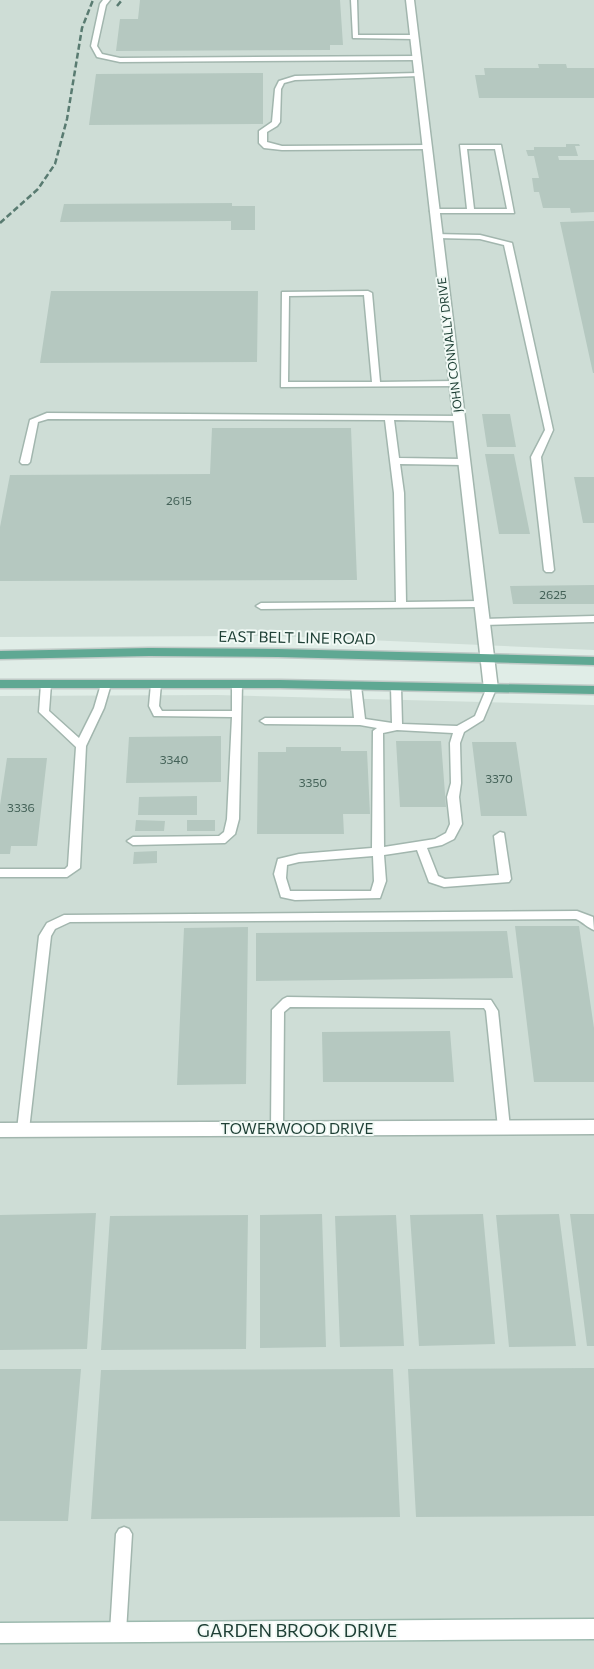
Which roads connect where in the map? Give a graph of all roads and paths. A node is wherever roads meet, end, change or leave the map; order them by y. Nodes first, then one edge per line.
1 (108, 0) edge
2 (354, 0) edge
3 (410, 0) edge
4 (414, 37) junction
5 (416, 58) junction
6 (418, 75) junction
7 (427, 148) junction
8 (434, 211) junction
9 (472, 211) junction
10 (437, 236) junction
11 (376, 384) junction
12 (454, 384) junction
13 (389, 417) junction
14 (458, 418) junction
15 (25, 462) dead end
16 (395, 462) junction
17 (463, 462) junction
18 (549, 570) dead end
19 (401, 604) junction
20 (480, 604) junction
21 (261, 606) dead end
22 (594, 619) edge
23 (483, 622) junction
24 (0, 655) edge
25 (487, 659) junction
26 (594, 661) edge
27 (0, 684) edge
28 (46, 684) junction
29 (106, 684) junction
30 (156, 684) junction
31 (237, 684) junction
32 (356, 686) junction
33 (396, 687) junction
34 (491, 689) junction
35 (594, 690) edge
36 (237, 714) junction
37 (265, 721) dead end
38 (360, 722) junction
39 (397, 727) junction
40 (459, 730) junction
41 (81, 746) junction
42 (500, 836) dead end
43 (133, 841) dead end
44 (421, 846) junction
45 (378, 852) junction
46 (0, 873) edge
47 (594, 926) edge
48 (504, 1128) junction
49 (594, 1128) edge
50 (277, 1129) junction
51 (0, 1130) edge
52 (23, 1130) junction
53 (124, 1534) dead end
54 (594, 1629) edge
55 (118, 1632) junction
56 (0, 1633) edge

1 - 5 lane
2 - 4 lane
3 - 4 street, JOHN CONNALLY DRIVE
4 - 5 street, JOHN CONNALLY DRIVE
5 - 6 street, JOHN CONNALLY DRIVE
6 - 7 street, JOHN CONNALLY DRIVE
6 - 7 lane
7 - 8 street, JOHN CONNALLY DRIVE
8 - 9 lane
8 - 10 street, JOHN CONNALLY DRIVE
9 - 9 lane
10 - 12 street, JOHN CONNALLY DRIVE
10 - 18 lane
11 - 11 lane
11 - 12 lane
12 - 14 street, JOHN CONNALLY DRIVE
13 - 14 lane
13 - 15 lane
13 - 16 lane
14 - 17 street, JOHN CONNALLY DRIVE
16 - 17 lane
16 - 19 lane
17 - 20 street, JOHN CONNALLY DRIVE
19 - 20 lane
19 - 21 lane
20 - 23 street, JOHN CONNALLY DRIVE
22 - 23 lane
23 - 25 street, JOHN CONNALLY DRIVE
24 - 25 main road, EAST BELT LINE ROAD
25 - 26 main road, EAST BELT LINE ROAD
25 - 34 street, JOHN CONNALLY DRIVE
27 - 28 main road
28 - 29 main road
28 - 41 lane
29 - 30 main road
29 - 41 lane
30 - 31 main road
30 - 36 lane
31 - 32 main road
31 - 36 lane
32 - 33 main road
32 - 38 lane
33 - 34 main road
33 - 39 lane
34 - 35 main road
34 - 40 lane
36 - 43 lane
37 - 38 lane
38 - 39 lane
39 - 40 lane
39 - 45 lane
40 - 44 lane
41 - 46 lane
42 - 44 lane
44 - 45 lane
45 - 45 lane
47 - 52 lane
48 - 49 street, TOWERWOOD DRIVE
48 - 50 street, TOWERWOOD DRIVE
48 - 50 lane
50 - 52 street, TOWERWOOD DRIVE
51 - 52 street, TOWERWOOD DRIVE
53 - 55 lane
54 - 55 street, GARDEN BROOK DRIVE
55 - 56 street, GARDEN BROOK DRIVE

